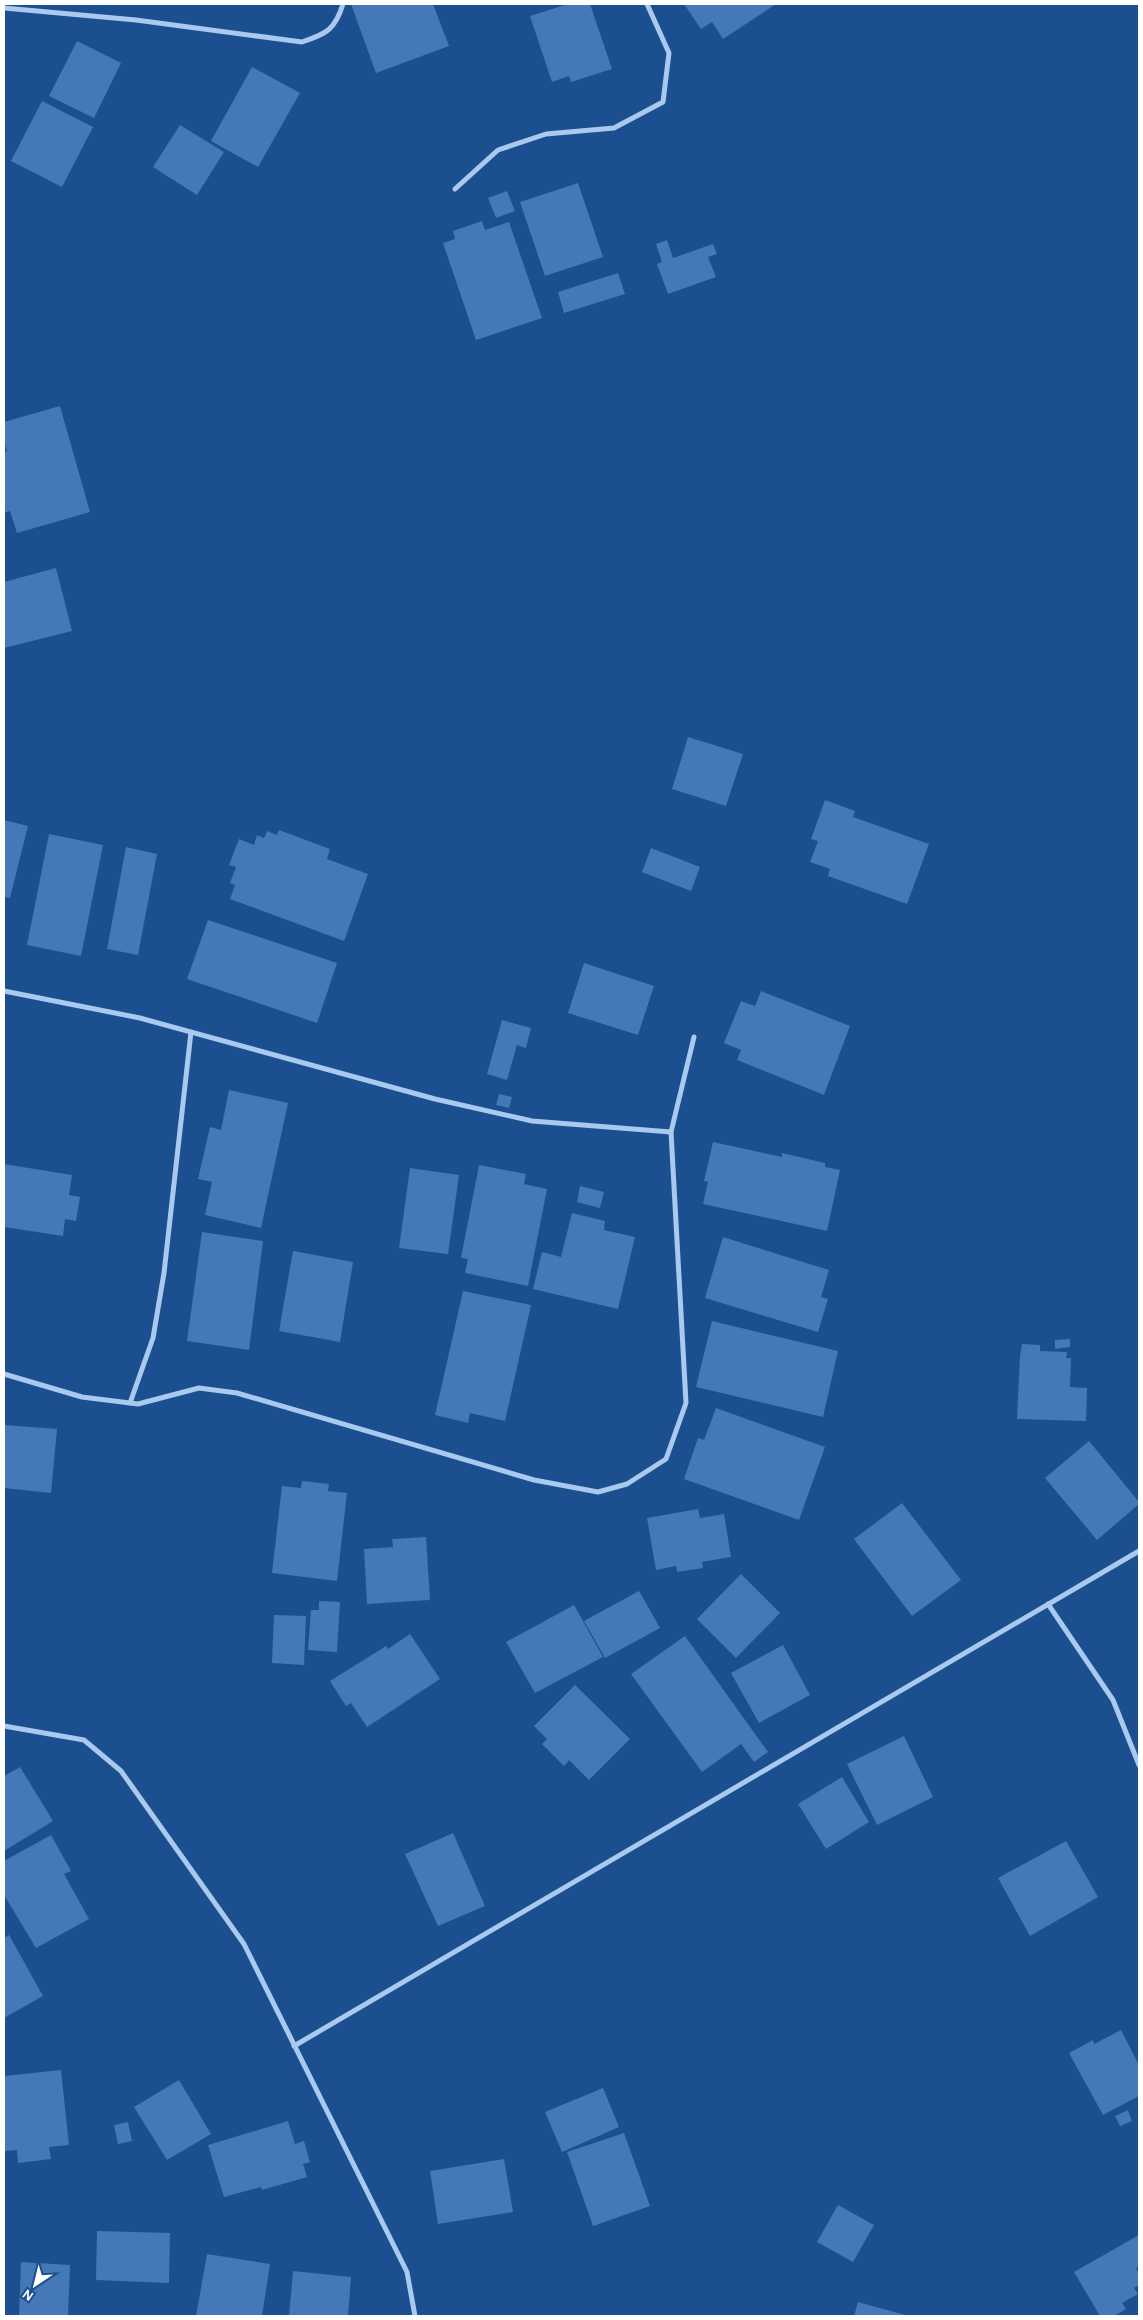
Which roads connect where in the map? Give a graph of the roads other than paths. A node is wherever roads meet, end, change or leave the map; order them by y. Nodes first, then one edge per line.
1 (343, 4) edge
2 (647, 4) edge
3 (4, 8) edge
4 (454, 189) dead end
5 (4, 991) edge
6 (191, 1032) junction
7 (694, 1037) dead end
8 (670, 1132) junction
9 (4, 1374) edge
10 (130, 1403) junction
11 (1139, 1551) edge
12 (1048, 1604) junction
13 (4, 1726) edge
14 (1139, 1766) edge
15 (294, 2046) junction
16 (415, 2316) edge

1 - 3 street
2 - 4 street
5 - 6 street
6 - 8 street
6 - 10 street
7 - 8 street
8 - 10 street
9 - 10 street
11 - 12 street
12 - 14 street
12 - 15 street
13 - 15 street
15 - 16 street

